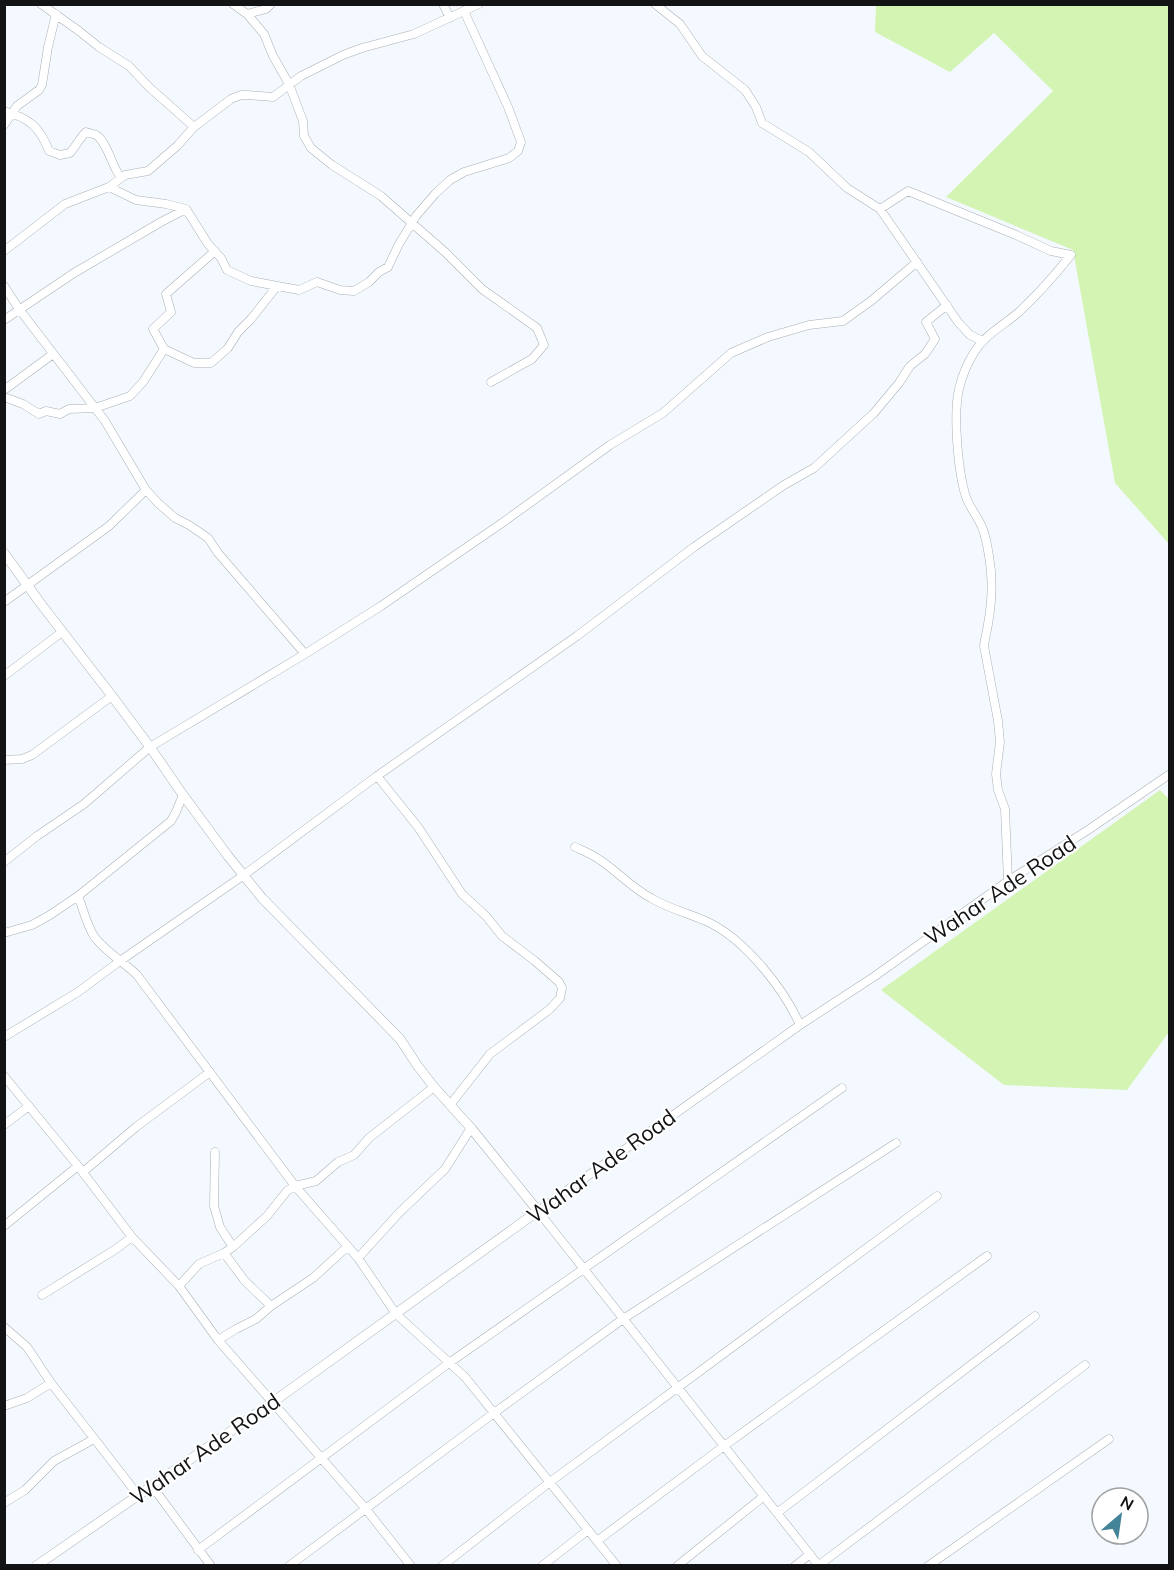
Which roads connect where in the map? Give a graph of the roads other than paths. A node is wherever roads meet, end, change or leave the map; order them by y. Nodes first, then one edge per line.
1 (41, 4) edge
2 (233, 4) edge
3 (271, 4) edge
4 (443, 4) edge
5 (479, 4) edge
6 (655, 4) edge
7 (464, 12) junction
8 (56, 14) junction
9 (248, 14) junction
10 (450, 18) junction
11 (289, 84) junction
12 (8, 112) edge
13 (4, 124) edge
14 (195, 127) junction
15 (121, 178) junction
16 (109, 188) junction
17 (186, 209) junction
18 (880, 209) junction
19 (412, 222) junction
20 (4, 251) edge
21 (215, 251) junction
22 (918, 262) junction
23 (4, 286) edge
24 (277, 286) junction
25 (947, 305) junction
26 (19, 309) junction
27 (4, 320) edge
28 (983, 341) junction
29 (164, 350) junction
30 (53, 354) junction
31 (491, 382) dead end
32 (4, 390) edge
33 (4, 399) edge
34 (95, 408) junction
35 (146, 490) junction
36 (4, 553) edge
37 (28, 586) junction
38 (4, 603) edge
39 (62, 633) junction
40 (305, 654) junction
41 (4, 676) edge
42 (112, 696) junction
43 (150, 747) junction
44 (4, 760) edge
45 (377, 776) junction
46 (1168, 777) edge
47 (183, 795) junction
48 (575, 847) dead end
49 (4, 862) edge
50 (244, 875) junction
51 (1008, 881) junction
52 (78, 896) junction
53 (4, 933) edge
54 (120, 961) junction
55 (800, 1025) junction
56 (4, 1037) edge
57 (210, 1072) junction
58 (4, 1076) edge
59 (434, 1087) junction
60 (842, 1088) dead end
61 (450, 1105) junction
62 (29, 1106) junction
63 (4, 1125) edge
64 (471, 1128) junction
65 (896, 1143) dead end
66 (215, 1152) dead end
67 (80, 1169) junction
68 (296, 1186) junction
69 (937, 1196) dead end
70 (538, 1212) junction
71 (4, 1227) edge
72 (132, 1237) junction
73 (348, 1246) junction
74 (233, 1247) junction
75 (224, 1253) junction
76 (987, 1256) dead end
77 (358, 1258) junction
78 (583, 1269) junction
79 (179, 1286) junction
80 (42, 1295) dead end
81 (271, 1306) junction
82 (396, 1314) junction
83 (1035, 1316) dead end
84 (623, 1319) junction
85 (4, 1326) edge
86 (218, 1340) junction
87 (449, 1363) junction
88 (1085, 1365) dead end
89 (51, 1383) junction
90 (678, 1388) junction
91 (273, 1402) junction
92 (4, 1406) edge
93 (494, 1413) junction
94 (94, 1439) junction
95 (1109, 1439) dead end
96 (724, 1446) junction
97 (321, 1458) junction
98 (550, 1482) junction
99 (152, 1486) junction
100 (138, 1495) junction
101 (764, 1496) junction
102 (4, 1503) edge
103 (365, 1508) junction
104 (777, 1513) junction
105 (588, 1530) junction
106 (597, 1541) junction
107 (198, 1550) junction
108 (810, 1554) junction
109 (819, 1565) edge
110 (36, 1566) edge
111 (211, 1566) edge
112 (289, 1566) edge
113 (411, 1566) edge
114 (442, 1566) edge
115 (542, 1566) edge
116 (617, 1566) edge
117 (677, 1566) edge
118 (795, 1566) edge
119 (928, 1566) edge

1 - 8 street
2 - 9 street
3 - 9 street
4 - 10 street
5 - 7 street
6 - 18 street
7 - 10 street
7 - 19 street
8 - 12 street
8 - 14 street
9 - 11 street
10 - 11 street
11 - 14 street
11 - 19 street
12 - 13 street
12 - 15 street
14 - 15 street
15 - 16 street
16 - 17 street
16 - 20 street
17 - 21 street
17 - 26 street
18 - 22 street
18 - 28 street
19 - 24 street
19 - 31 street
21 - 24 street
21 - 29 street
22 - 25 street
22 - 40 street
23 - 26 street
24 - 29 street
25 - 28 street
25 - 45 street
26 - 27 street
26 - 30 street
28 - 51 street
29 - 34 street
30 - 32 street
30 - 34 street
33 - 34 street
34 - 35 street
35 - 37 street
35 - 40 street
36 - 37 street
37 - 38 street
37 - 39 street
39 - 41 street
39 - 42 street
40 - 43 street
42 - 43 street
42 - 44 street
43 - 47 street
43 - 49 street
45 - 50 street
45 - 61 street
46 - 51 street, Wahar Ade Road
47 - 50 street
47 - 52 street
48 - 55 street
50 - 54 street
50 - 59 street
51 - 55 street, Wahar Ade Road
52 - 53 street
52 - 54 street
54 - 56 street
54 - 57 street
55 - 70 street, Wahar Ade Road
57 - 67 street
57 - 68 street
58 - 62 street
59 - 61 street
59 - 68 street
60 - 78 street
61 - 64 street
62 - 63 street
62 - 67 street
64 - 70 street
64 - 77 street
65 - 84 street
66 - 74 street
67 - 71 street
67 - 72 street
68 - 73 street
68 - 74 street
69 - 90 street
70 - 78 street
70 - 82 street, Wahar Ade Road
72 - 79 street
72 - 80 street
73 - 77 street
73 - 81 street
74 - 75 street
75 - 79 street
75 - 81 street
76 - 96 street
77 - 82 street
78 - 84 street
78 - 87 street
79 - 86 street
81 - 86 street
82 - 87 street
82 - 91 street, Wahar Ade Road
83 - 104 street
84 - 90 street
84 - 93 street
85 - 89 street
86 - 91 street
87 - 93 street
87 - 97 street
88 - 109 street
89 - 92 street
89 - 94 street
90 - 96 street
90 - 98 street
91 - 97 street
91 - 99 street, Wahar Ade Road
93 - 98 street
93 - 103 street
94 - 100 street
94 - 102 street
95 - 119 street
96 - 101 street
96 - 106 street
97 - 103 street
97 - 107 street
98 - 105 street
98 - 114 street
99 - 100 street, Wahar Ade Road
99 - 107 street
100 - 110 street, Wahar Ade Road
101 - 104 street
101 - 117 street
103 - 112 street
103 - 113 street
104 - 108 street
105 - 106 street
105 - 115 street
106 - 116 street
107 - 111 street
108 - 109 street
108 - 118 street

